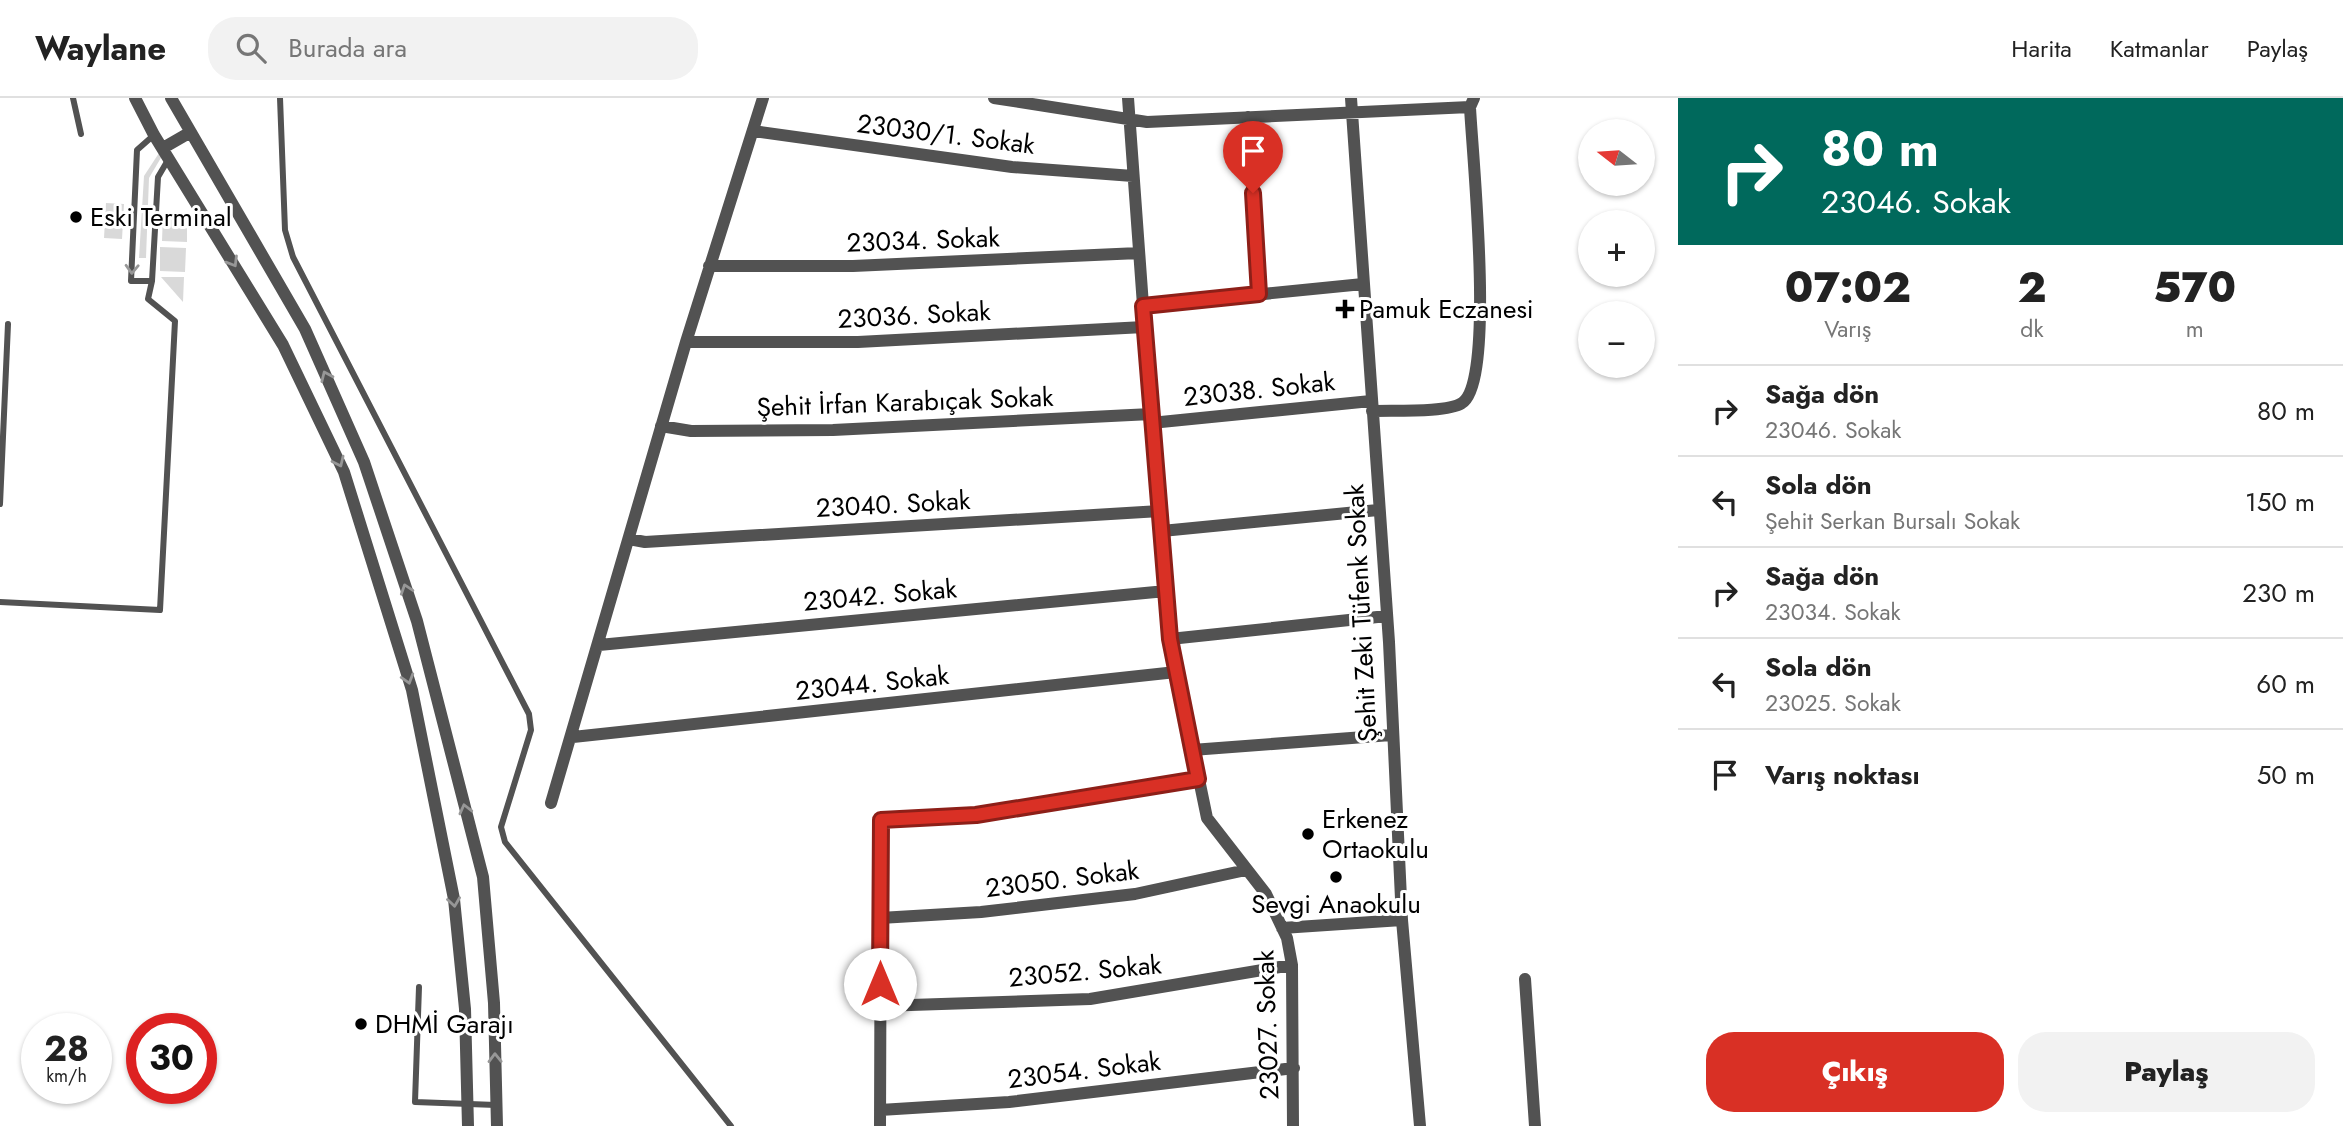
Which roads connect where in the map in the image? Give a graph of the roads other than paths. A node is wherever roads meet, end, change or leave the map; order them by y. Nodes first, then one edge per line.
1 (74, 98) edge
2 (135, 98) edge
3 (171, 98) edge
4 (280, 98) edge
5 (763, 98) edge
6 (994, 98) edge
7 (1128, 98) edge
8 (1472, 102) edge
9 (1351, 105) edge
10 (1248, 117) junction
11 (1129, 121) junction
12 (753, 131) junction
13 (189, 133) junction
14 (81, 134) dead end
15 (154, 135) junction
16 (166, 153) junction
17 (1133, 176) junction
18 (1139, 253) junction
19 (709, 266) junction
20 (152, 281) junction
21 (1363, 284) junction
22 (1259, 294) junction
23 (1143, 306) junction
24 (8, 324) dead end
25 (1144, 327) junction
26 (686, 342) junction
27 (1371, 406) junction
28 (1151, 419) junction
29 (661, 426) junction
30 (0, 496) edge
31 (0, 503) edge
32 (1378, 510) junction
33 (1160, 511) junction
34 (1162, 531) junction
35 (629, 539) junction
36 (1166, 591) junction
37 (0, 602) edge
38 (1387, 615) junction
39 (1170, 639) junction
40 (599, 645) junction
41 (1176, 672) junction
42 (1391, 734) junction
43 (573, 737) junction
44 (1192, 750) junction
45 (1198, 779) junction
46 (551, 803) dead end
47 (1246, 870) junction
48 (880, 918) junction
49 (1402, 920) junction
50 (1282, 928) junction
51 (1292, 965) junction
52 (1525, 979) dead end
53 (419, 987) dead end
54 (880, 1006) junction
55 (1294, 1068) junction
56 (468, 1105) junction
57 (496, 1105) junction
58 (880, 1110) junction
59 (468, 1126) edge
60 (497, 1126) edge
61 (731, 1126) edge
62 (880, 1126) edge
63 (1293, 1126) edge
64 (1420, 1126) edge
65 (1535, 1126) edge

1 - 14 lane
2 - 15 street
3 - 13 street
4 - 61 lane
5 - 12 street
6 - 11 street
7 - 11 street, 23027. Sokak
8 - 9 street
8 - 27 street, 23038. Sokak
9 - 10 street
9 - 21 street, Şehit Zeki Tüfenk Sokak
10 - 11 street
10 - 22 street
11 - 17 street, 23027. Sokak
12 - 17 street, 23030/1. Sokak
12 - 19 street
13 - 16 street
57 -> 13 street
15 - 16 street
15 -> 20 lane
16 - 20 lane
16 -> 56 street
17 - 18 street, 23027. Sokak
18 - 19 street, 23034. Sokak
18 - 23 street, 23027. Sokak
19 - 26 street
20 - 37 lane
21 - 22 street
21 - 27 street, Şehit Zeki Tüfenk Sokak
22 - 23 street
23 - 25 street, 23027. Sokak
24 - 30 lane
25 - 26 street, 23036. Sokak
25 - 28 street, 23027. Sokak
26 - 29 street
27 - 28 street, 23038. Sokak
27 - 32 street, Şehit Zeki Tüfenk Sokak
28 - 29 street, Şehit İrfan Karabıçak Sokak
28 - 33 street, 23027. Sokak
29 - 35 street
30 - 31 lane
32 - 34 street
32 - 38 street, Şehit Zeki Tüfenk Sokak
33 - 34 street, 23027. Sokak
33 - 35 street, 23040. Sokak
34 - 36 street, 23027. Sokak
35 - 40 street
36 - 39 street, 23027. Sokak
36 - 40 street, 23042. Sokak
38 - 39 street
38 - 42 street, Şehit Zeki Tüfenk Sokak
39 - 41 street, 23027. Sokak
40 - 43 street
41 - 43 street, 23044. Sokak
41 - 44 street, 23027. Sokak
42 - 44 street
42 - 49 street, Şehit Zeki Tüfenk Sokak
43 - 46 street
44 - 45 street, 23027. Sokak
45 - 47 street, 23027. Sokak
45 - 48 street
47 - 48 street, 23050. Sokak
47 - 50 street, 23027. Sokak
48 - 54 street
49 - 50 street
49 - 64 street, Şehit Zeki Tüfenk Sokak
50 - 51 street, 23027. Sokak
51 - 54 street, 23052. Sokak
51 - 55 street, 23027. Sokak
52 - 65 street
53 - 56 lane
54 - 58 street
55 - 58 street, 23054. Sokak
55 - 63 street, 23027. Sokak
56 - 57 lane
56 - 59 street
57 - 60 street
58 - 62 street

